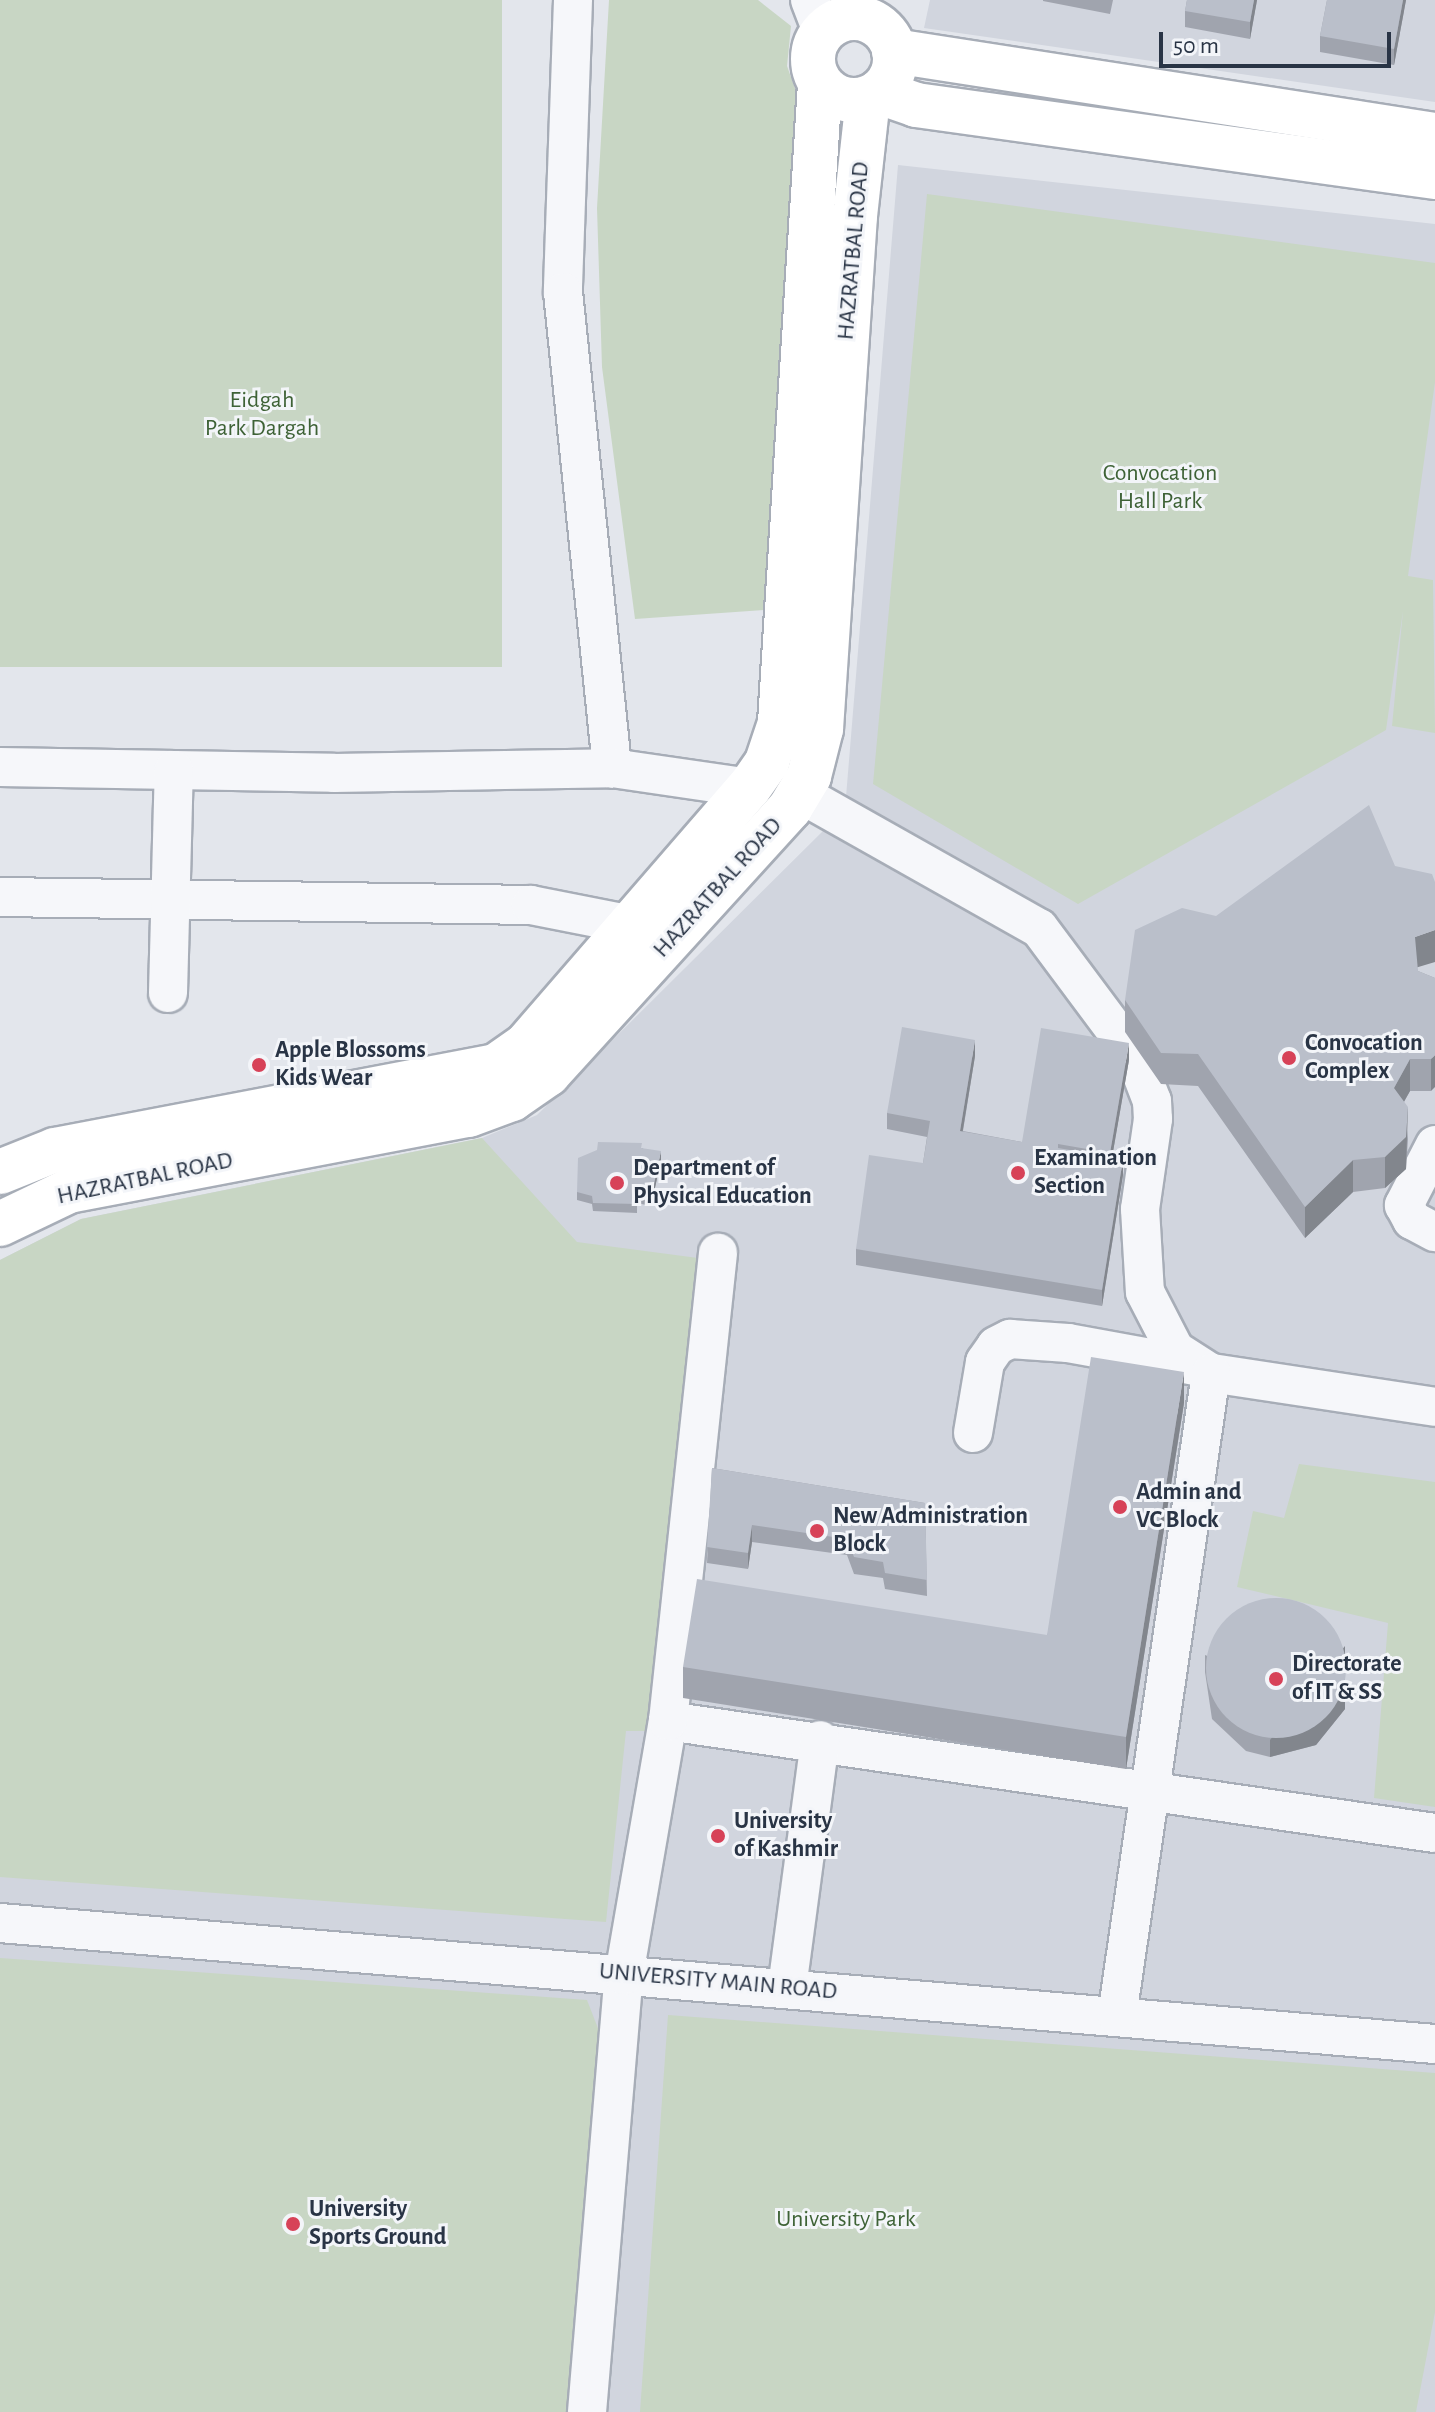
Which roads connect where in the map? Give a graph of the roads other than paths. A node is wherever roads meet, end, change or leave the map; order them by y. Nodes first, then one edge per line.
1 (573, 0) edge
2 (850, 18) edge
3 (820, 84) junction
4 (873, 95) junction
5 (1435, 135) edge
6 (1435, 177) edge
7 (0, 767) edge
8 (612, 768) junction
9 (174, 770) junction
10 (749, 788) junction
11 (795, 800) junction
12 (0, 897) edge
13 (171, 901) junction
14 (632, 925) junction
15 (168, 993) dead end
16 (1435, 1145) edge
17 (0, 1172) edge
18 (0, 1224) edge
19 (1435, 1232) edge
20 (718, 1253) dead end
21 (1202, 1370) junction
22 (1435, 1407) edge
23 (973, 1433) dead end
24 (668, 1721) junction
25 (820, 1740) junction
26 (1147, 1788) junction
27 (1435, 1833) edge
28 (0, 1923) edge
29 (624, 1975) junction
30 (787, 1988) junction
31 (1117, 2016) junction
32 (1435, 2044) edge
33 (587, 2412) edge

1 - 8 street
2 - 3 main road, HAZRATBAL ROAD
2 - 4 main road, HAZRATBAL ROAD
2 - 5 main road
3 - 4 main road
3 - 10 main road, HAZRATBAL ROAD
4 - 6 main road
4 - 11 main road, HAZRATBAL ROAD
7 - 9 street
8 - 9 street
8 - 10 street
9 - 13 street
10 - 11 main road
10 - 14 main road, HAZRATBAL ROAD
11 - 18 main road, HAZRATBAL ROAD
11 - 21 street
12 - 13 street
13 - 14 street
13 - 15 street
14 - 17 main road, HAZRATBAL ROAD
16 - 19 street
20 - 24 street
21 - 22 street
21 - 23 street
21 - 26 street
24 - 25 street
24 - 29 street
25 - 26 street
25 - 30 street
26 - 27 street
26 - 31 street
28 - 29 street, UNIVERSITY MAIN ROAD
29 - 30 street, UNIVERSITY MAIN ROAD
29 - 33 street
30 - 31 street, UNIVERSITY MAIN ROAD
31 - 32 street, UNIVERSITY MAIN ROAD

